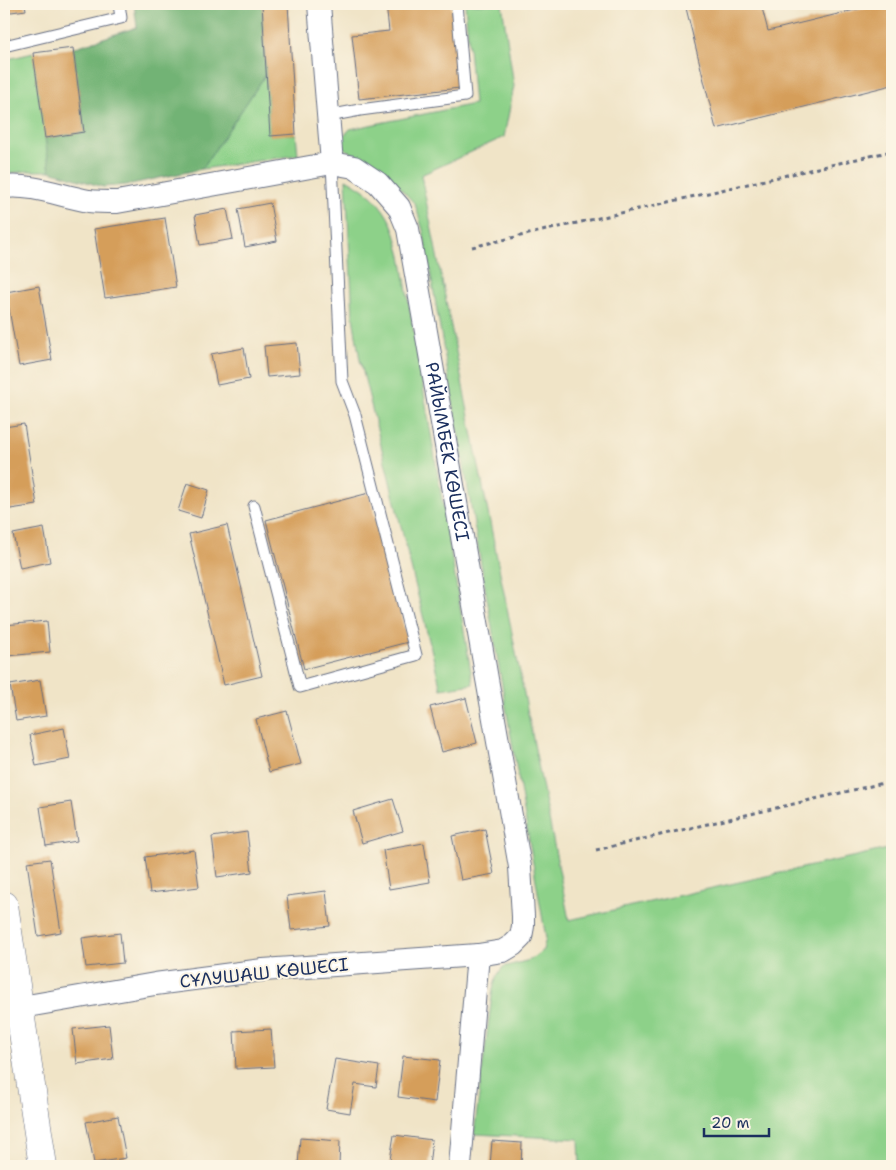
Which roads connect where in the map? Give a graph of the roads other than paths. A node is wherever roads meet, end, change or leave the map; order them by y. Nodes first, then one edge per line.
1 (119, 4) edge
2 (319, 4) edge
3 (457, 4) edge
4 (4, 46) edge
5 (328, 116) junction
6 (332, 163) junction
7 (4, 187) edge
8 (254, 506) dead end
9 (4, 905) edge
10 (521, 937) joint
11 (478, 955) junction
12 (11, 1008) edge
13 (43, 1166) edge
14 (460, 1166) edge

1 - 4 lane
2 - 5 street
3 - 5 lane
5 - 6 street
6 - 7 street
6 - 8 lane
6 - 10 street, РАЙЫМБЕК КӨШЕСІ
9 - 12 street
10 - 11 street, СҰЛУШАШ КӨШЕСІ
11 - 12 street, СҰЛУШАШ КӨШЕСІ
11 - 14 street
12 - 13 street

